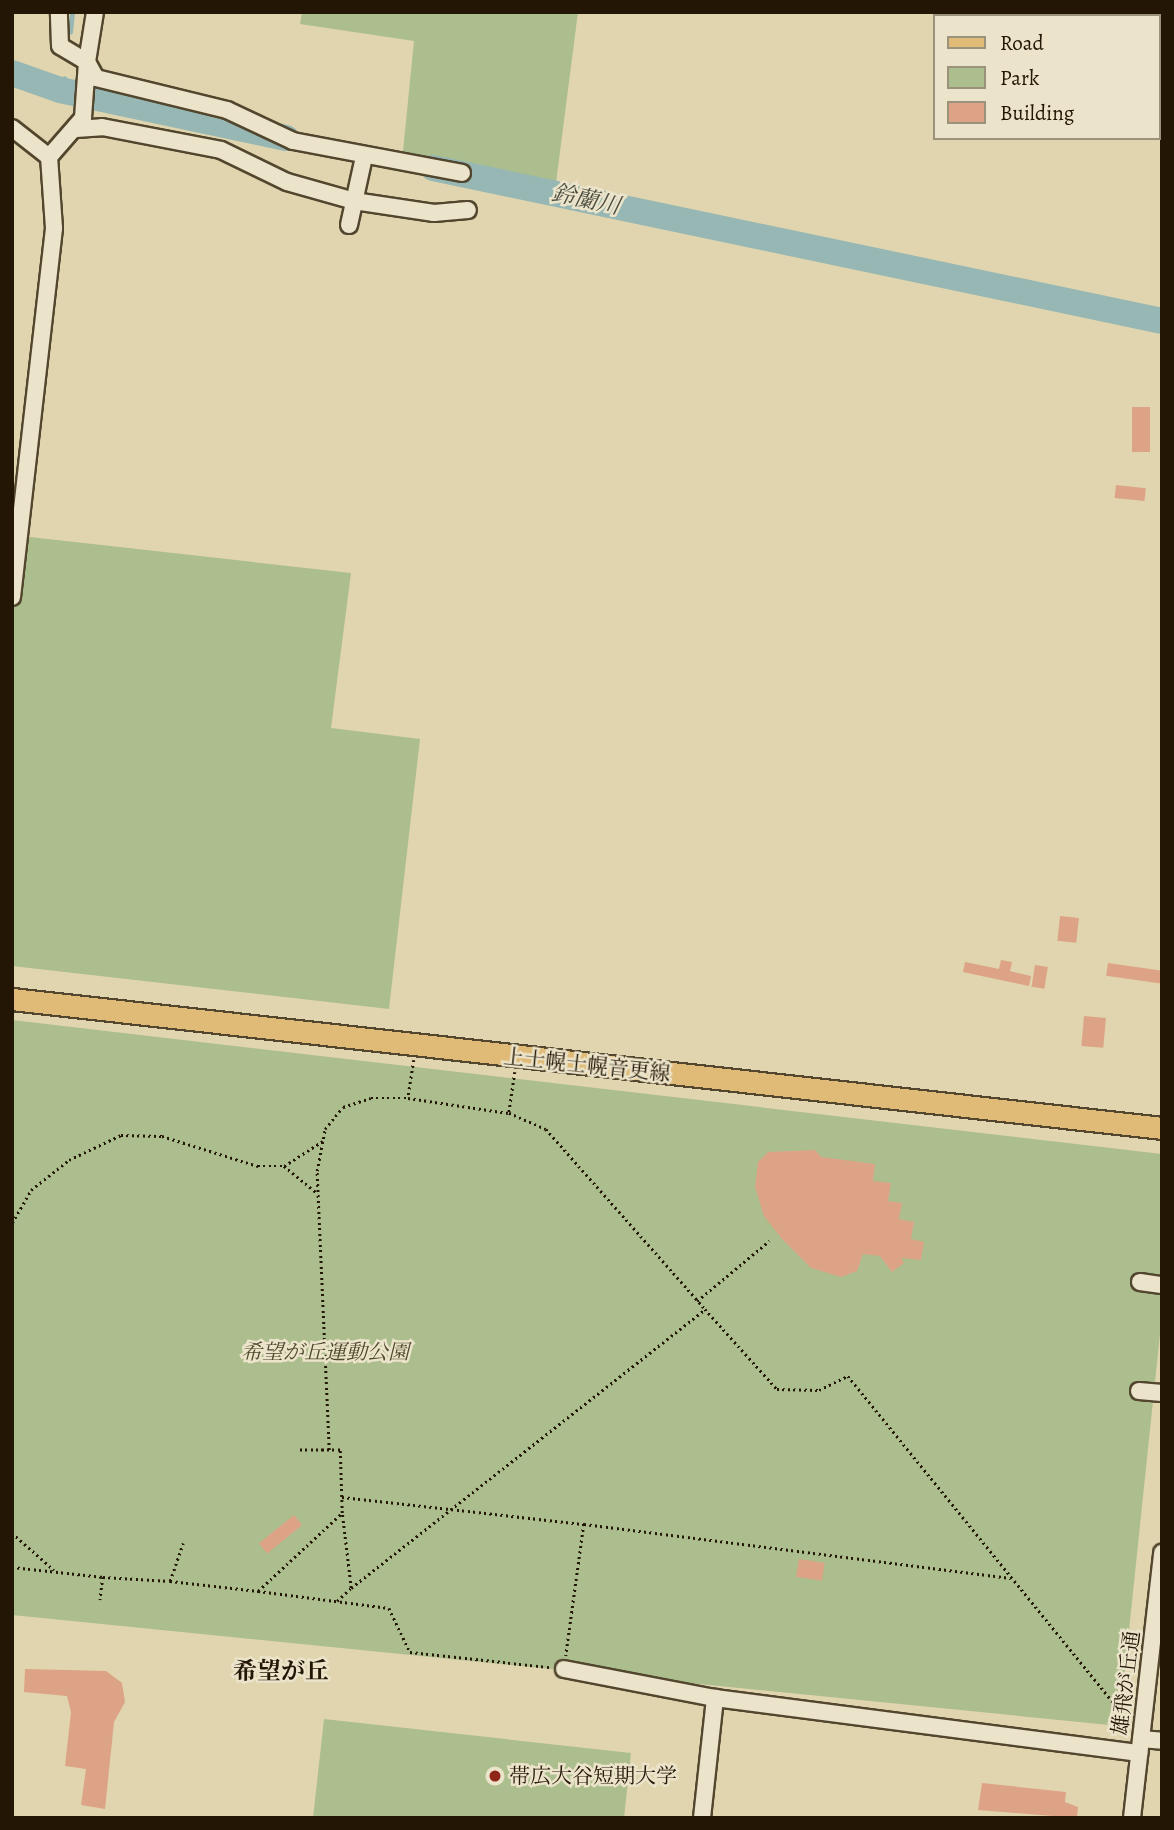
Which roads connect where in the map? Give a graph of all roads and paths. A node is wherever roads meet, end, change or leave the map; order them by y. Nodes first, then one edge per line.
1 (59, 12) edge
2 (95, 12) edge
3 (87, 62) junction
4 (12, 128) edge
5 (76, 129) junction
6 (49, 157) junction
7 (364, 158) junction
8 (462, 173) dead end
9 (354, 201) junction
10 (468, 210) dead end
11 (349, 225) dead end
12 (12, 597) edge
13 (12, 999) edge
14 (416, 1047) junction
15 (517, 1058) junction
16 (408, 1098) junction
17 (509, 1113) junction
18 (1162, 1128) edge
19 (323, 1141) junction
20 (284, 1166) junction
21 (318, 1195) junction
22 (12, 1223) edge
23 (769, 1241) dead end
24 (1140, 1282) dead end
25 (1162, 1285) edge
26 (697, 1301) junction
27 (705, 1310) junction
28 (1139, 1391) dead end
29 (1162, 1393) edge
30 (297, 1450) dead end
31 (329, 1450) junction
32 (342, 1497) junction
33 (455, 1507) junction
34 (342, 1513) junction
35 (584, 1524) junction
36 (12, 1533) edge
37 (183, 1543) dead end
38 (1162, 1553) edge
39 (12, 1567) edge
40 (58, 1572) junction
41 (103, 1577) junction
42 (1011, 1578) junction
43 (170, 1581) junction
44 (351, 1587) junction
45 (258, 1591) junction
46 (100, 1600) dead end
47 (337, 1601) junction
48 (1158, 1626) edge
49 (564, 1669) junction
50 (715, 1698) junction
51 (1116, 1706) dead end
52 (1162, 1741) edge
53 (1140, 1746) junction
54 (702, 1818) edge
55 (1132, 1818) edge

1 - 3 street
2 - 3 street
3 - 5 street
3 - 7 street
4 - 6 street
5 - 6 street
5 - 9 street
6 - 12 street
7 - 8 street
7 - 9 street
9 - 10 street
9 - 11 street
13 - 14 main road, 上士幌士幌音更線
14 - 15 main road, 上士幌士幌音更線
14 - 16 path
15 - 17 path
15 - 18 main road, 上士幌士幌音更線
16 - 17 path
16 - 19 path
17 - 26 path
19 - 20 path
19 - 21 path
20 - 21 path
20 - 22 path
21 - 31 path
23 - 26 path
24 - 25 street
26 - 27 path
27 - 33 path
27 - 42 path
28 - 29 street
30 - 31 path
31 - 32 path
32 - 33 path
32 - 34 path
33 - 35 path
33 - 44 path
34 - 44 path
34 - 45 path
35 - 42 path
35 - 49 path
36 - 40 path
37 - 43 path
38 - 48 street, 雄飛が丘通
39 - 40 path
40 - 41 path
41 - 43 path
41 - 46 path
42 - 51 path
43 - 45 path
44 - 47 path
45 - 47 path
47 - 49 path
48 - 53 street, 雄飛が丘通
49 - 50 street
50 - 53 street
50 - 54 street
52 - 53 street
53 - 55 street, 雄飛が丘通

